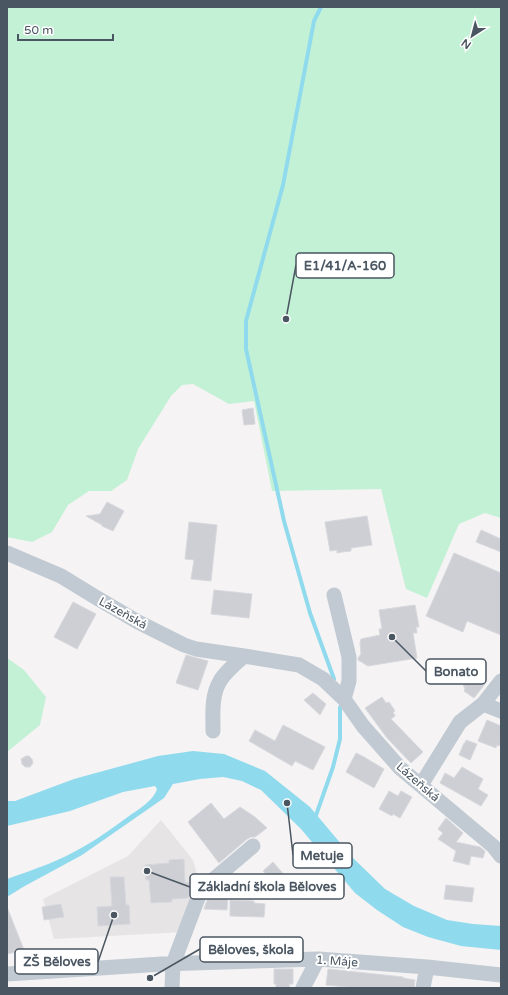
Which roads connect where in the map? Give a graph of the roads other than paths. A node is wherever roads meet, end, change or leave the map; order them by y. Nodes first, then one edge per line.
1 (7, 554) edge
2 (334, 595) dead end
3 (244, 656) junction
4 (501, 681) edge
5 (344, 699) junction
6 (483, 704) junction
7 (501, 711) edge
8 (213, 731) dead end
9 (421, 785) junction
10 (253, 846) dead end
11 (501, 856) edge
12 (318, 959) junction
13 (173, 964) junction
14 (427, 967) junction
15 (7, 974) edge
16 (501, 975) edge
17 (172, 988) edge
18 (303, 988) edge
19 (423, 988) edge

1 - 3 street, Lázeňská
2 - 5 street
3 - 5 street, Lázeňská
3 - 8 street
4 - 6 street
5 - 9 street, Lázeňská
6 - 7 street
6 - 9 street
9 - 11 street, Lázeňská
10 - 13 street
12 - 13 street, 1. Máje
12 - 14 street, 1. Máje
12 - 18 street
13 - 15 street, 1. Máje
13 - 17 street
14 - 16 street, 1. Máje
14 - 19 street

